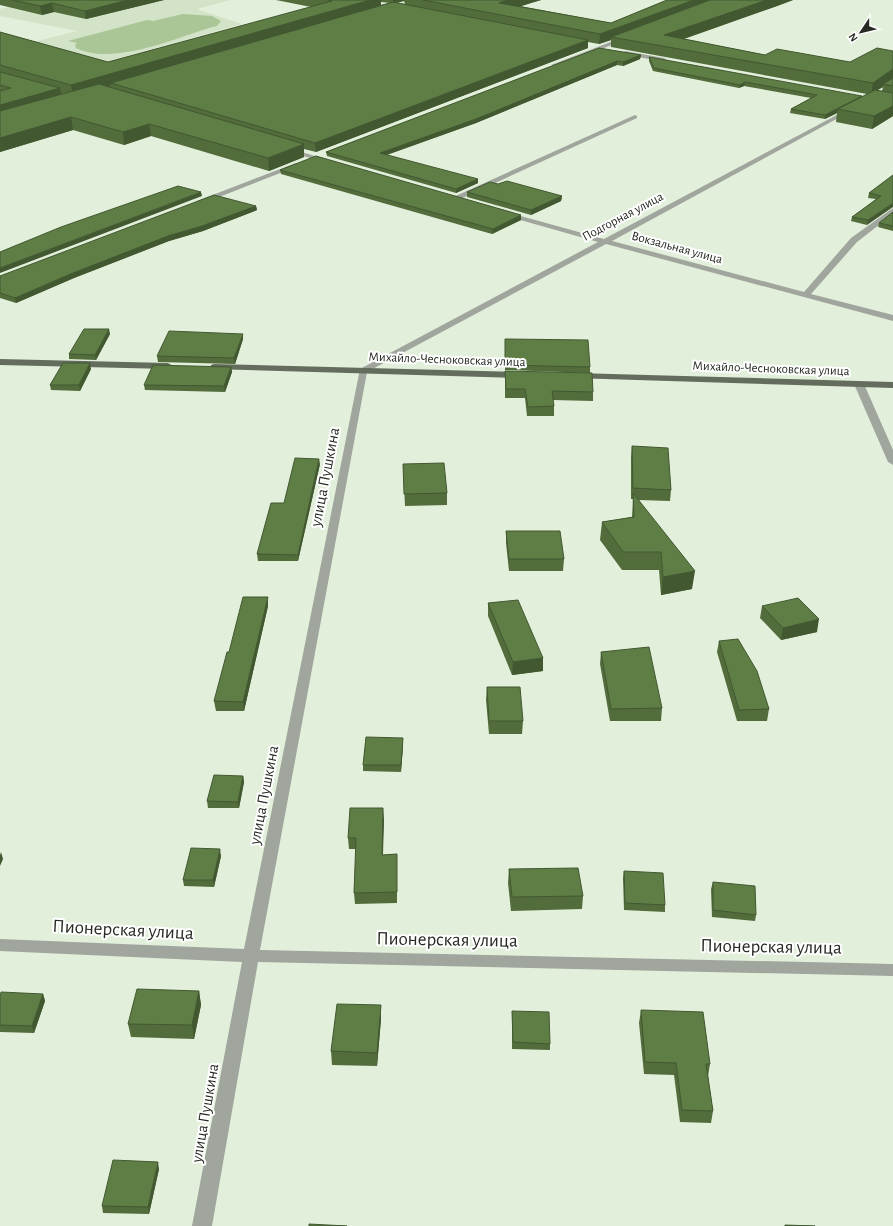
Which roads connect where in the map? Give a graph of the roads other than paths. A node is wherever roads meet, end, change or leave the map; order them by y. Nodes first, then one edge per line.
1 (635, 35) edge
2 (584, 45) edge
3 (599, 48) junction
4 (614, 51) edge
5 (622, 52) edge
6 (669, 61) edge
7 (548, 68) edge
8 (858, 106) edge
9 (635, 117) dead end
10 (284, 148) edge
11 (329, 152) edge
12 (314, 158) junction
13 (337, 164) edge
14 (198, 202) edge
15 (470, 202) edge
16 (893, 210) edge
17 (500, 211) edge
18 (604, 241) junction
19 (805, 295) junction
20 (893, 318) edge
21 (0, 362) edge
22 (181, 366) edge
23 (205, 367) edge
24 (363, 370) junction
25 (528, 375) edge
26 (567, 376) edge
27 (859, 384) junction
28 (893, 385) edge
29 (893, 462) edge
30 (0, 945) edge
31 (250, 956) junction
32 (893, 970) edge
33 (202, 1226) edge

1 - 3 street
2 - 3 street
3 - 4 street
3 - 7 street
5 - 6 street
8 - 18 street, Подгорная улица
9 - 15 street
10 - 12 street
11 - 12 street
12 - 13 street
12 - 14 street
16 - 19 street
17 - 18 street, Вокзальная улица
18 - 19 street, Вокзальная улица
18 - 24 street, Подгорная улица
19 - 20 street, Вокзальная улица
21 - 22 main road
23 - 24 main road, Михайло-Чесноковская улица
24 - 25 main road, Михайло-Чесноковская улица
24 - 31 street, улица Пушкина
26 - 27 main road, Михайло-Чесноковская улица
27 - 28 main road, Михайло-Чесноковская улица
27 - 29 street
30 - 31 street, Пионерская улица
31 - 32 street, Пионерская улица
31 - 33 street, улица Пушкина

